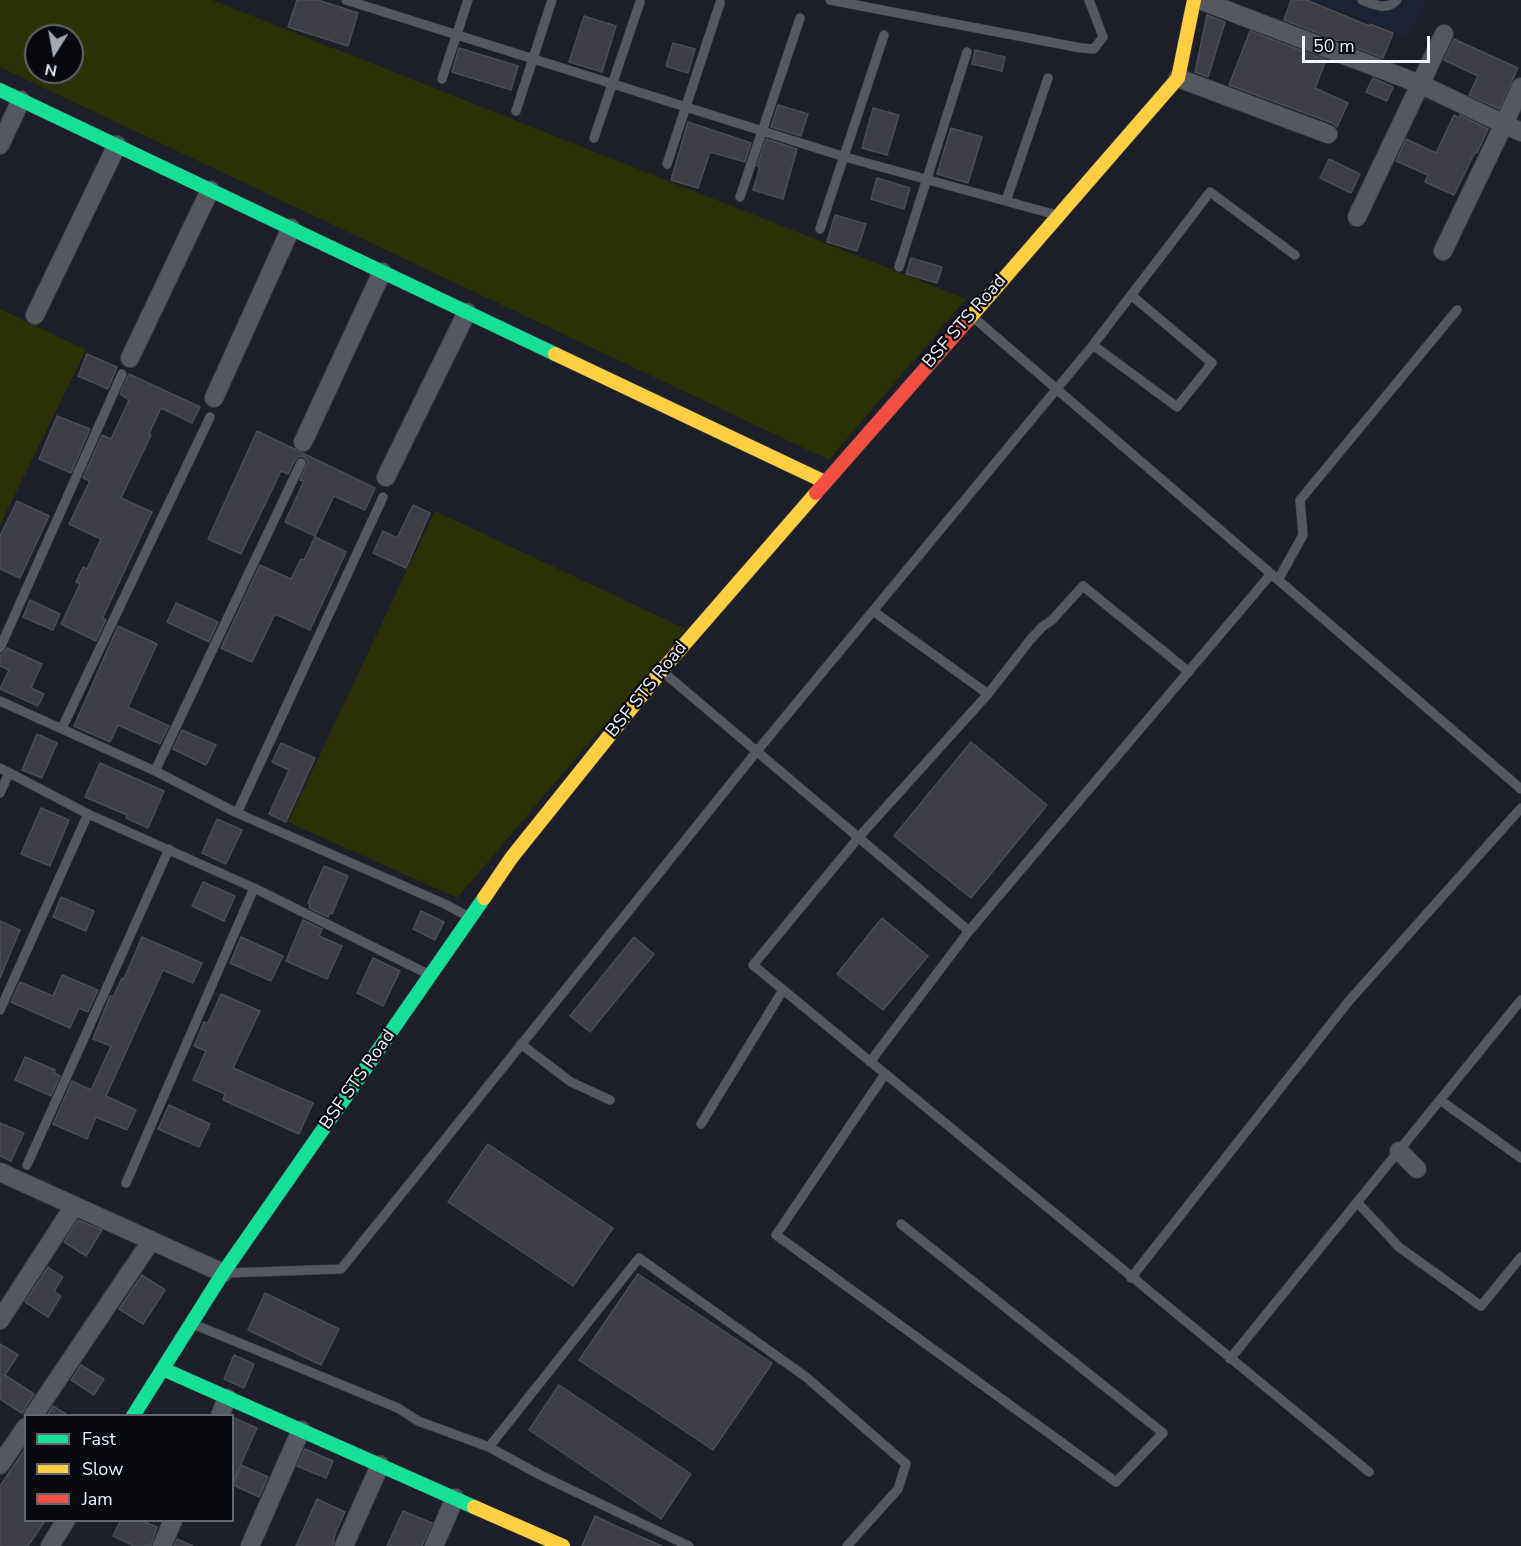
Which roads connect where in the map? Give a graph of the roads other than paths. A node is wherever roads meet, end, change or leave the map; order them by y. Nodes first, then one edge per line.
1 (346, 0) edge
2 (468, 0) edge
3 (552, 0) edge
4 (830, 0) edge
5 (1089, 0) edge
6 (1194, 0) edge
7 (1200, 0) edge
8 (1362, 0) edge
9 (1397, 0) edge
10 (640, 2) dead end
11 (720, 3) dead end
12 (374, 4) edge
13 (800, 18) dead end
14 (1444, 34) dead end
15 (884, 35) dead end
16 (456, 36) junction
17 (967, 52) dead end
18 (532, 60) junction
19 (1048, 78) dead end
20 (1178, 78) junction
21 (442, 80) dead end
22 (1420, 84) junction
23 (612, 85) junction
24 (1521, 87) edge
25 (0, 90) edge
26 (21, 100) junction
27 (687, 107) junction
28 (516, 111) dead end
29 (1504, 124) junction
30 (762, 132) junction
31 (1521, 132) edge
32 (1328, 134) dead end
33 (594, 138) dead end
34 (0, 145) edge
35 (117, 145) junction
36 (845, 157) junction
37 (667, 164) dead end
38 (928, 180) junction
39 (210, 190) junction
40 (740, 197) dead end
41 (1006, 201) junction
42 (1059, 215) junction
43 (1357, 217) dead end
44 (291, 228) junction
45 (820, 230) dead end
46 (1443, 251) dead end
47 (1295, 255) dead end
48 (899, 267) dead end
49 (382, 272) junction
50 (1131, 295) junction
51 (1457, 310) dead end
52 (467, 312) junction
53 (35, 315) dead end
54 (971, 316) junction
55 (1093, 345) junction
56 (126, 366) joint
57 (1056, 389) junction
58 (214, 398) dead end
59 (210, 417) dead end
60 (303, 442) dead end
61 (301, 463) dead end
62 (386, 477) dead end
63 (825, 482) junction
64 (383, 497) dead end
65 (1275, 577) junction
66 (873, 610) junction
67 (0, 648) edge
68 (662, 670) junction
69 (1189, 672) junction
70 (988, 694) junction
71 (0, 701) edge
72 (62, 728) junction
73 (757, 751) junction
74 (5, 770) edge
75 (155, 771) junction
76 (1521, 789) edge
77 (0, 793) edge
78 (1521, 808) edge
79 (237, 813) junction
80 (88, 814) junction
81 (859, 837) junction
82 (169, 849) junction
83 (254, 888) junction
84 (469, 917) junction
85 (969, 931) junction
86 (431, 975) junction
87 (783, 990) junction
88 (1521, 1000) edge
89 (0, 1010) edge
90 (521, 1044) junction
91 (870, 1062) junction
92 (885, 1074) junction
93 (610, 1100) dead end
94 (1440, 1100) junction
95 (701, 1124) dead end
96 (1398, 1151) junction
97 (1521, 1158) edge
98 (27, 1165) dead end
99 (1417, 1168) dead end
100 (0, 1172) edge
101 (126, 1183) dead end
102 (1357, 1202) junction
103 (75, 1206) junction
104 (901, 1224) dead end
105 (151, 1241) junction
106 (1521, 1257) edge
107 (223, 1273) junction
108 (1131, 1278) junction
109 (0, 1320) edge
110 (191, 1323) junction
111 (1230, 1359) junction
112 (163, 1369) junction
113 (227, 1398) junction
114 (34, 1414) edge
115 (134, 1414) edge
116 (221, 1414) edge
117 (24, 1430) edge
118 (301, 1430) junction
119 (489, 1447) junction
120 (0, 1465) edge
121 (380, 1465) junction
122 (1369, 1472) dead end
123 (455, 1498) junction
124 (65, 1522) edge
125 (173, 1522) edge
126 (526, 1539) edge
127 (50, 1546) edge
128 (162, 1546) edge
129 (250, 1546) edge
130 (344, 1546) edge
131 (434, 1546) edge
132 (563, 1546) edge
133 (689, 1546) edge
134 (847, 1546) edge

1 - 12 lane
2 - 16 lane
3 - 18 lane
4 - 5 lane
6 - 20 street, BSF STS Road
7 - 22 street
8 - 9 lane
10 - 23 lane
11 - 27 lane
12 - 16 lane
13 - 30 lane
14 - 22 street
15 - 36 lane
16 - 18 lane
16 - 21 lane
17 - 38 lane
18 - 23 lane
18 - 28 lane
19 - 41 lane
20 - 32 street
20 - 42 street, BSF STS Road
22 - 29 street
22 - 43 street
23 - 27 lane
23 - 33 lane
24 - 29 street
25 - 26 street
26 - 34 street
26 - 35 street
27 - 30 lane
27 - 37 lane
29 - 31 street
29 - 46 street
30 - 36 lane
30 - 40 lane
35 - 39 street
35 - 53 street
36 - 38 lane
36 - 45 lane
38 - 41 lane
38 - 48 lane
39 - 44 street
39 - 56 street
41 - 42 lane
42 - 54 street, BSF STS Road
44 - 49 street
44 - 58 street
47 - 50 lane
49 - 52 street
49 - 60 street
50 - 55 lane
50 - 55 lane
51 - 65 lane
52 - 62 street
52 - 63 street
54 - 57 lane
54 - 63 street, BSF STS Road
55 - 57 lane
56 - 67 lane
57 - 65 lane
57 - 66 lane
59 - 72 lane
61 - 75 lane
63 - 68 street, BSF STS Road
64 - 79 lane
65 - 69 lane
65 - 76 lane
66 - 70 lane
66 - 73 lane
68 - 73 lane
68 - 84 street, BSF STS Road
69 - 70 lane
69 - 85 lane
70 - 81 lane
71 - 72 lane
72 - 75 lane
73 - 81 lane
73 - 90 lane
74 - 77 lane
74 - 80 lane
75 - 79 lane
78 - 108 lane
79 - 84 lane
80 - 82 lane
80 - 89 lane
81 - 85 lane
81 - 87 lane
82 - 83 lane
82 - 98 lane
83 - 86 lane
83 - 101 lane
84 - 86 street, BSF STS Road
85 - 91 lane
86 - 107 street, BSF STS Road
87 - 91 lane
87 - 95 lane
88 - 94 lane
90 - 93 lane
90 - 107 lane
91 - 92 lane
92 - 104 lane
92 - 108 lane
94 - 96 lane
94 - 97 lane
96 - 99 street
96 - 102 lane
100 - 103 street
102 - 106 lane
102 - 111 lane
103 - 105 street
103 - 109 street
105 - 107 street
105 - 114 street
107 - 110 street, BSF STS Road
108 - 111 lane
110 - 112 street, BSF STS Road
110 - 119 lane
111 - 122 lane
112 - 113 street
112 - 115 street, BSF STS Road
113 - 116 street
113 - 118 street
117 - 120 street
118 - 121 street
118 - 129 street
119 - 133 lane
119 - 134 lane
121 - 123 street
121 - 130 street
123 - 126 street
123 - 131 street
124 - 127 street
125 - 128 street
126 - 132 street

